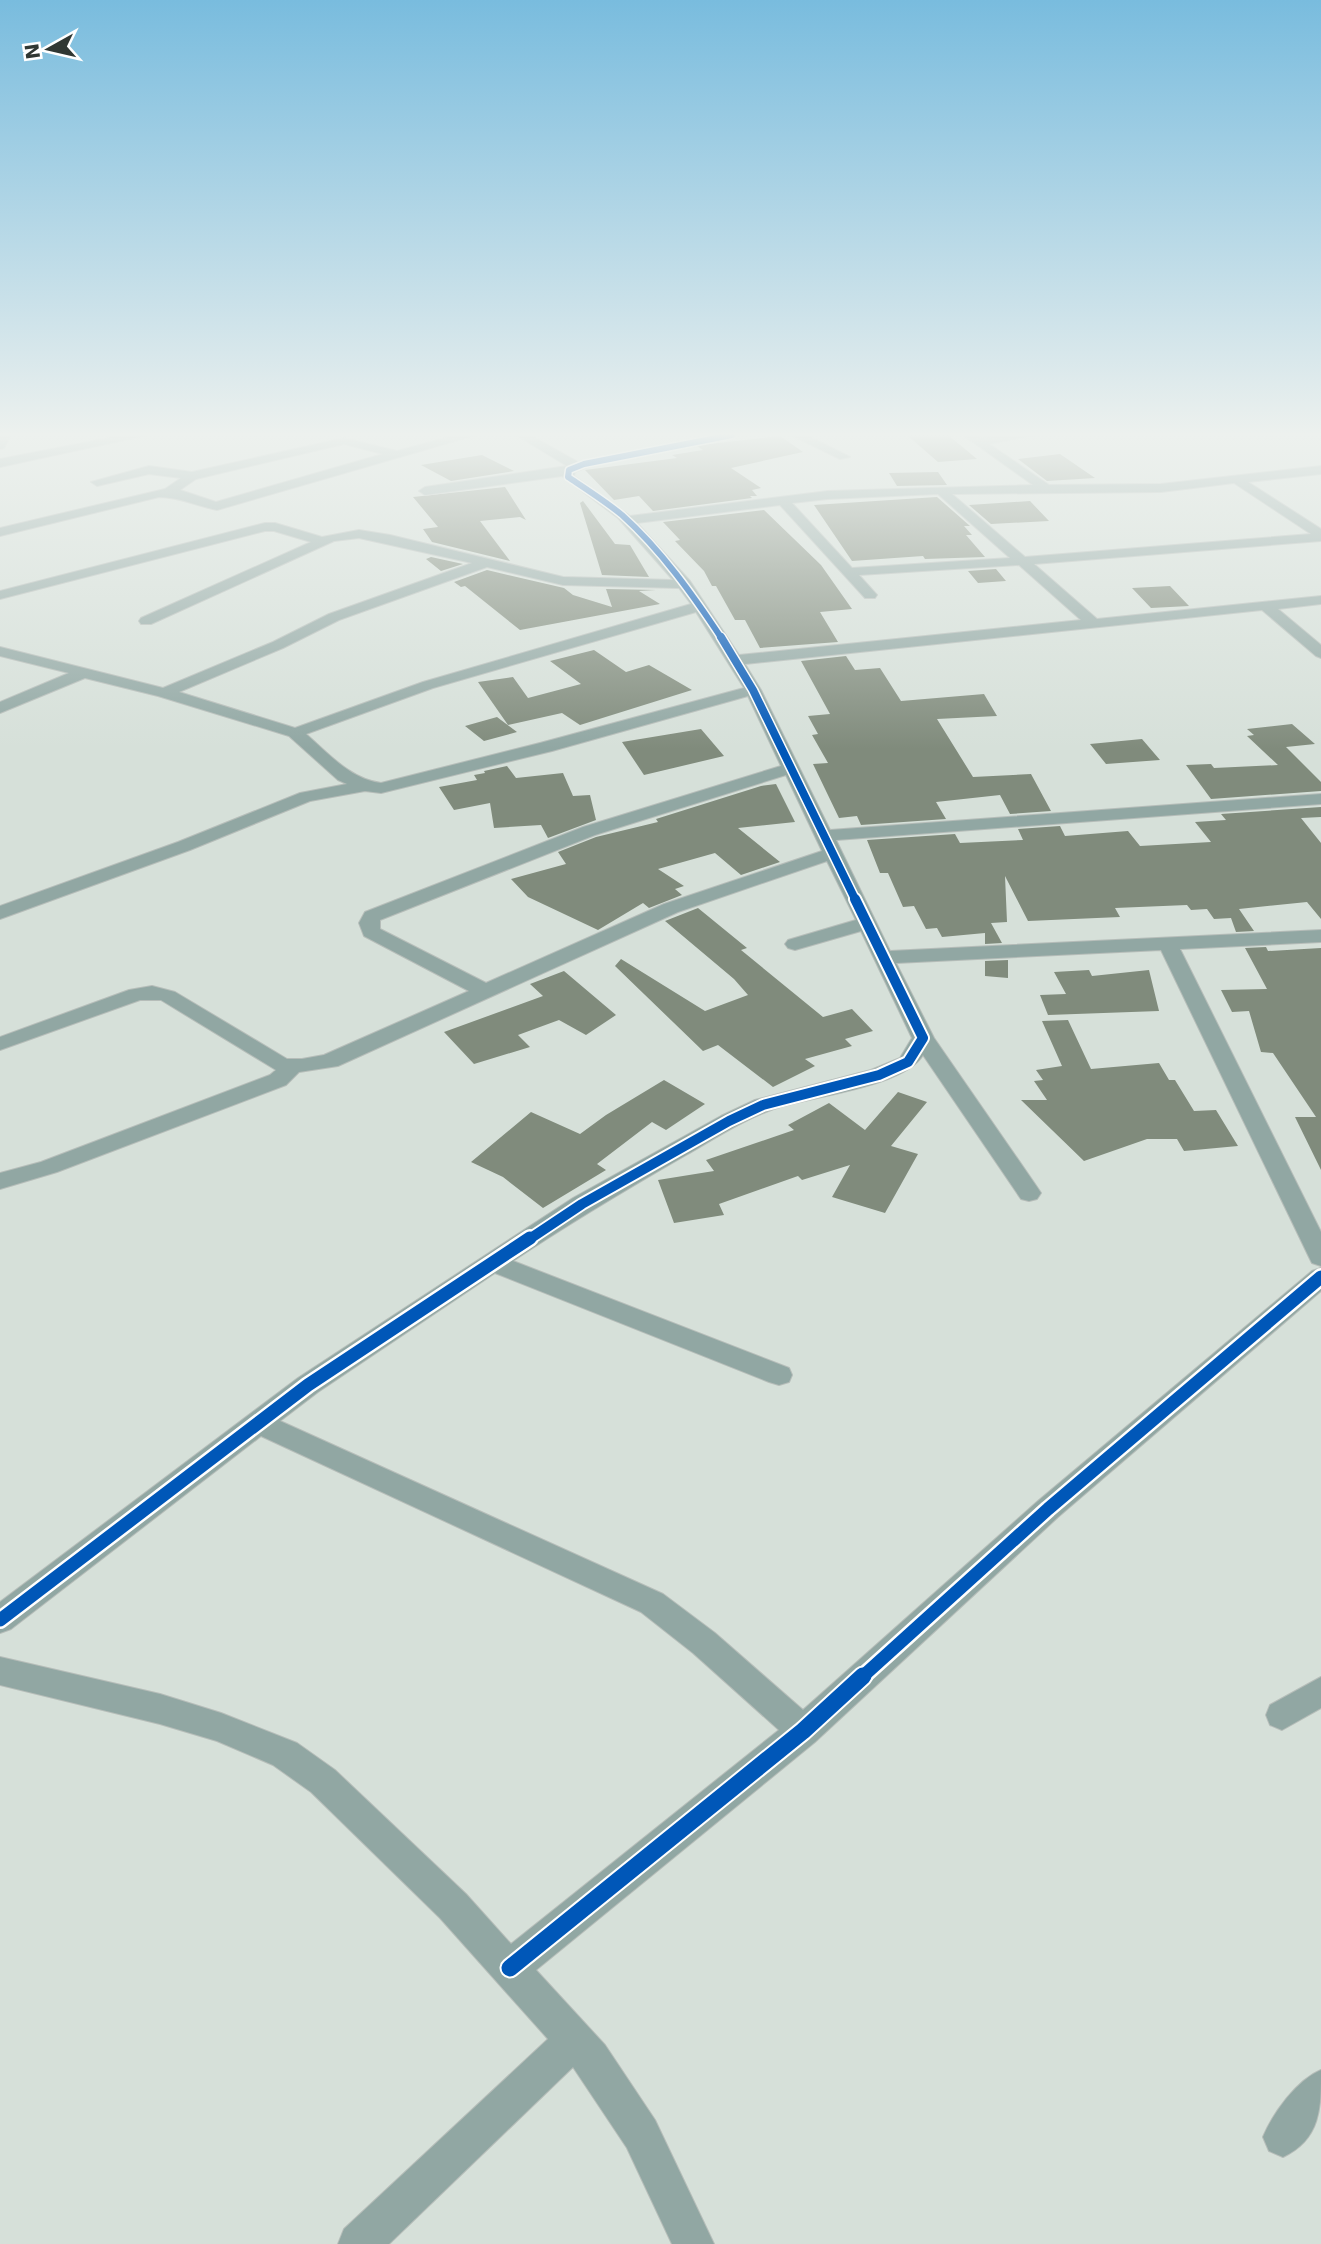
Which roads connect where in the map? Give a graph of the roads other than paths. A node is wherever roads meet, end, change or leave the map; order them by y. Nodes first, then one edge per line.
1 (215, 540) edge
2 (317, 540) edge
3 (331, 540) edge
4 (389, 540) edge
5 (646, 540) edge
6 (818, 540) edge
7 (998, 540) edge
8 (1277, 540) edge
9 (324, 542) junction
10 (1022, 561) junction
11 (484, 563) junction
12 (848, 572) junction
13 (685, 584) junction
14 (0, 595) edge
15 (870, 595) dead end
16 (1321, 600) edge
17 (700, 606) junction
18 (1266, 606) junction
19 (146, 621) dead end
20 (1094, 624) junction
21 (0, 652) edge
22 (1321, 653) edge
23 (736, 660) junction
24 (83, 673) junction
25 (753, 690) junction
26 (164, 693) junction
27 (0, 708) edge
28 (295, 733) junction
29 (792, 768) junction
30 (365, 786) junction
31 (1321, 799) edge
32 (828, 844) junction
33 (0, 913) edge
34 (868, 923) junction
35 (1321, 936) edge
36 (1167, 942) junction
37 (795, 944) dead end
38 (886, 957) junction
39 (487, 992) junction
40 (923, 1038) junction
41 (0, 1044) edge
42 (293, 1066) junction
43 (0, 1181) edge
44 (1029, 1192) dead end
45 (1321, 1256) edge
46 (493, 1263) junction
47 (1321, 1277) edge
48 (779, 1375) dead end
49 (258, 1423) junction
50 (0, 1620) edge
51 (0, 1671) edge
52 (1321, 1691) edge
53 (1282, 1715) dead end
54 (803, 1731) junction
55 (510, 1968) junction
56 (575, 2039) junction
57 (1321, 2089) edge
58 (1283, 2137) dead end
59 (359, 2244) edge
60 (694, 2244) edge

1 - 14 street
2 - 9 street
3 - 9 street
4 - 11 street
5 - 13 street
6 - 12 street
7 - 10 street
8 - 10 street
9 - 19 street
10 - 12 street
10 - 20 street
11 - 13 street
11 - 26 street
12 - 15 street
13 - 17 street
16 - 18 street
17 - 23 street
17 - 28 street
18 - 20 street
18 - 22 street
20 - 23 street
21 - 24 street
23 - 25 street
24 - 26 street
24 - 27 street
25 - 29 street
25 - 30 street
26 - 28 street
28 - 30 street
29 - 32 street
29 - 39 street
30 - 33 street
31 - 32 street
32 - 34 street
32 - 39 street
34 - 37 street
34 - 38 street
35 - 36 street
36 - 38 street
36 - 45 street
38 - 40 street
39 - 42 street
40 - 44 street
40 - 46 street
41 - 42 street
42 - 43 street
46 - 48 street
46 - 49 street
47 - 54 street
49 - 50 street
49 - 54 street
51 - 55 street
52 - 53 street
54 - 55 street
55 - 56 street
56 - 59 street
56 - 60 street
57 - 58 street

